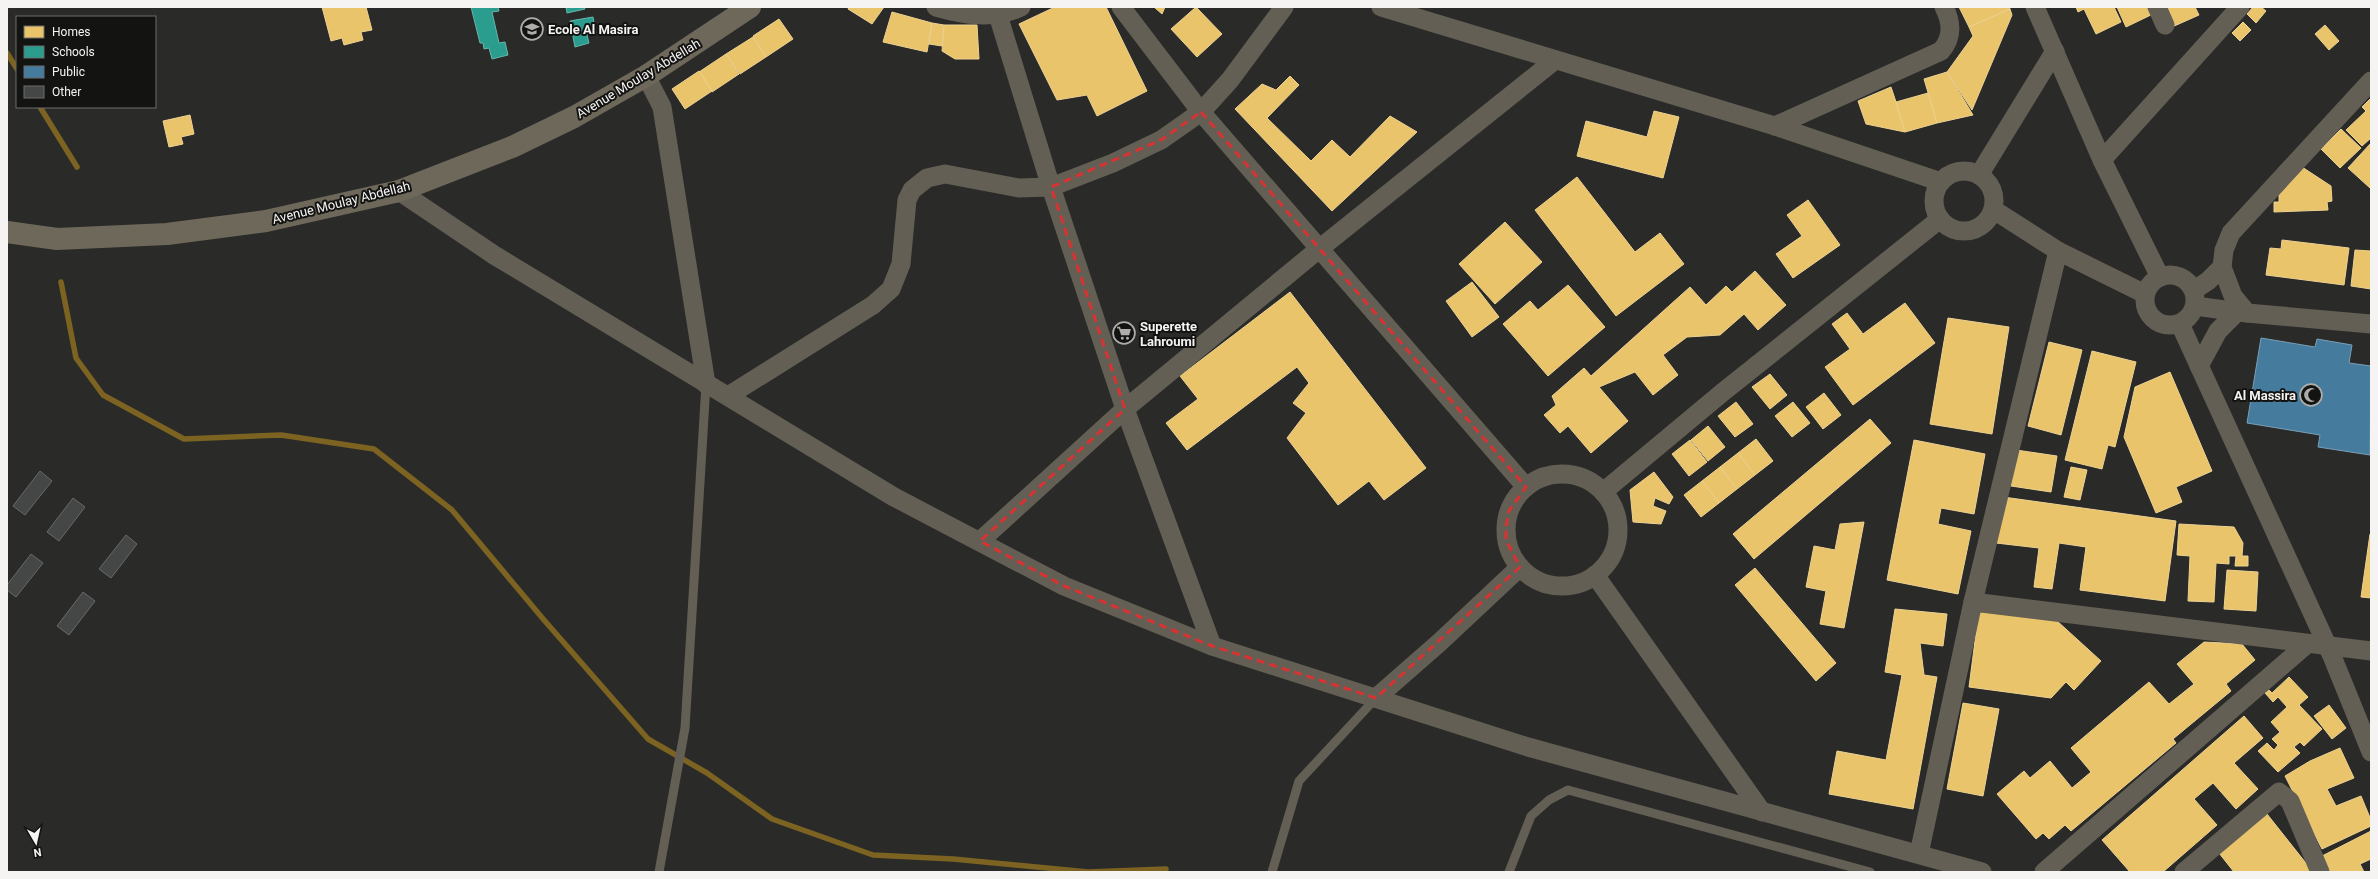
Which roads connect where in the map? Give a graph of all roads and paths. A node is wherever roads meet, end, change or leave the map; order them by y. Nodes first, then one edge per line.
1 (750, 7) edge
2 (936, 7) edge
3 (1021, 7) edge
4 (1121, 7) edge
5 (1284, 7) edge
6 (1381, 7) edge
7 (1944, 7) edge
8 (2035, 7) edge
9 (2157, 7) edge
10 (2240, 7) edge
11 (998, 15) junction
12 (2165, 25) dead end
13 (2055, 51) junction
14 (1555, 60) junction
15 (646, 76) junction
16 (2371, 81) edge
17 (1201, 112) junction
18 (1775, 126) junction
19 (2102, 160) junction
20 (1979, 175) junction
21 (1942, 182) junction
22 (1051, 186) junction
23 (399, 191) junction
24 (1994, 210) junction
25 (1940, 219) junction
26 (7, 232) edge
27 (1319, 249) junction
28 (2058, 251) junction
29 (2222, 267) junction
30 (2160, 277) junction
31 (2145, 294) junction
32 (2194, 298) junction
33 (2242, 313) junction
34 (2180, 324) junction
35 (2371, 324) edge
36 (2199, 366) junction
37 (706, 384) junction
38 (728, 396) junction
39 (1125, 408) junction
40 (1526, 487) junction
41 (1603, 492) junction
42 (980, 541) junction
43 (1520, 567) junction
44 (1595, 575) junction
45 (1974, 602) junction
46 (2307, 644) junction
47 (1212, 646) junction
48 (2327, 646) junction
49 (2371, 651) edge
50 (1376, 698) junction
51 (2371, 752) edge
52 (1762, 812) junction
53 (1919, 854) junction
54 (659, 872) edge
55 (1272, 872) edge
56 (1510, 872) edge
57 (1870, 872) edge
58 (1982, 872) edge
59 (2044, 872) edge
60 (2184, 872) edge
61 (2320, 872) edge

1 - 15 main road, Avenue Moulay Abdellah
2 - 11 street
3 - 11 street
4 - 17 street
5 - 17 street
6 - 14 street
7 - 18 street
8 - 13 street
9 - 12 street
10 - 19 street
11 - 22 street
13 - 19 street
13 - 20 street
14 - 18 street
14 - 27 street
15 - 23 main road, Avenue Moulay Abdellah
15 - 37 street
16 - 29 street
17 - 22 street
17 - 27 street
18 - 21 street
19 - 30 street
20 - 21 street
20 - 24 street
21 - 25 street
22 - 38 street
22 - 39 street
23 - 26 main road, Avenue Moulay Abdellah
23 - 37 street
24 - 25 street
24 - 28 street
25 - 41 street
27 - 39 street
27 - 40 street
28 - 31 street
28 - 45 street
29 - 32 street
29 - 33 street
30 - 31 street
30 - 32 street
31 - 34 street
32 - 33 street
32 - 34 street
33 - 35 street
33 - 36 street
34 - 36 street
36 - 48 street
37 - 38 street
37 - 54 lane
38 - 42 street
39 - 42 street
39 - 47 street
40 - 41 street
40 - 43 street
41 - 44 street
42 - 47 street
43 - 44 street
43 - 50 street
44 - 52 street
45 - 46 street
45 - 53 street
46 - 48 street
46 - 59 street
47 - 50 street
48 - 49 street
48 - 51 street
50 - 52 street
50 - 55 lane
52 - 53 street
53 - 58 street
56 - 57 lane
60 - 61 street

